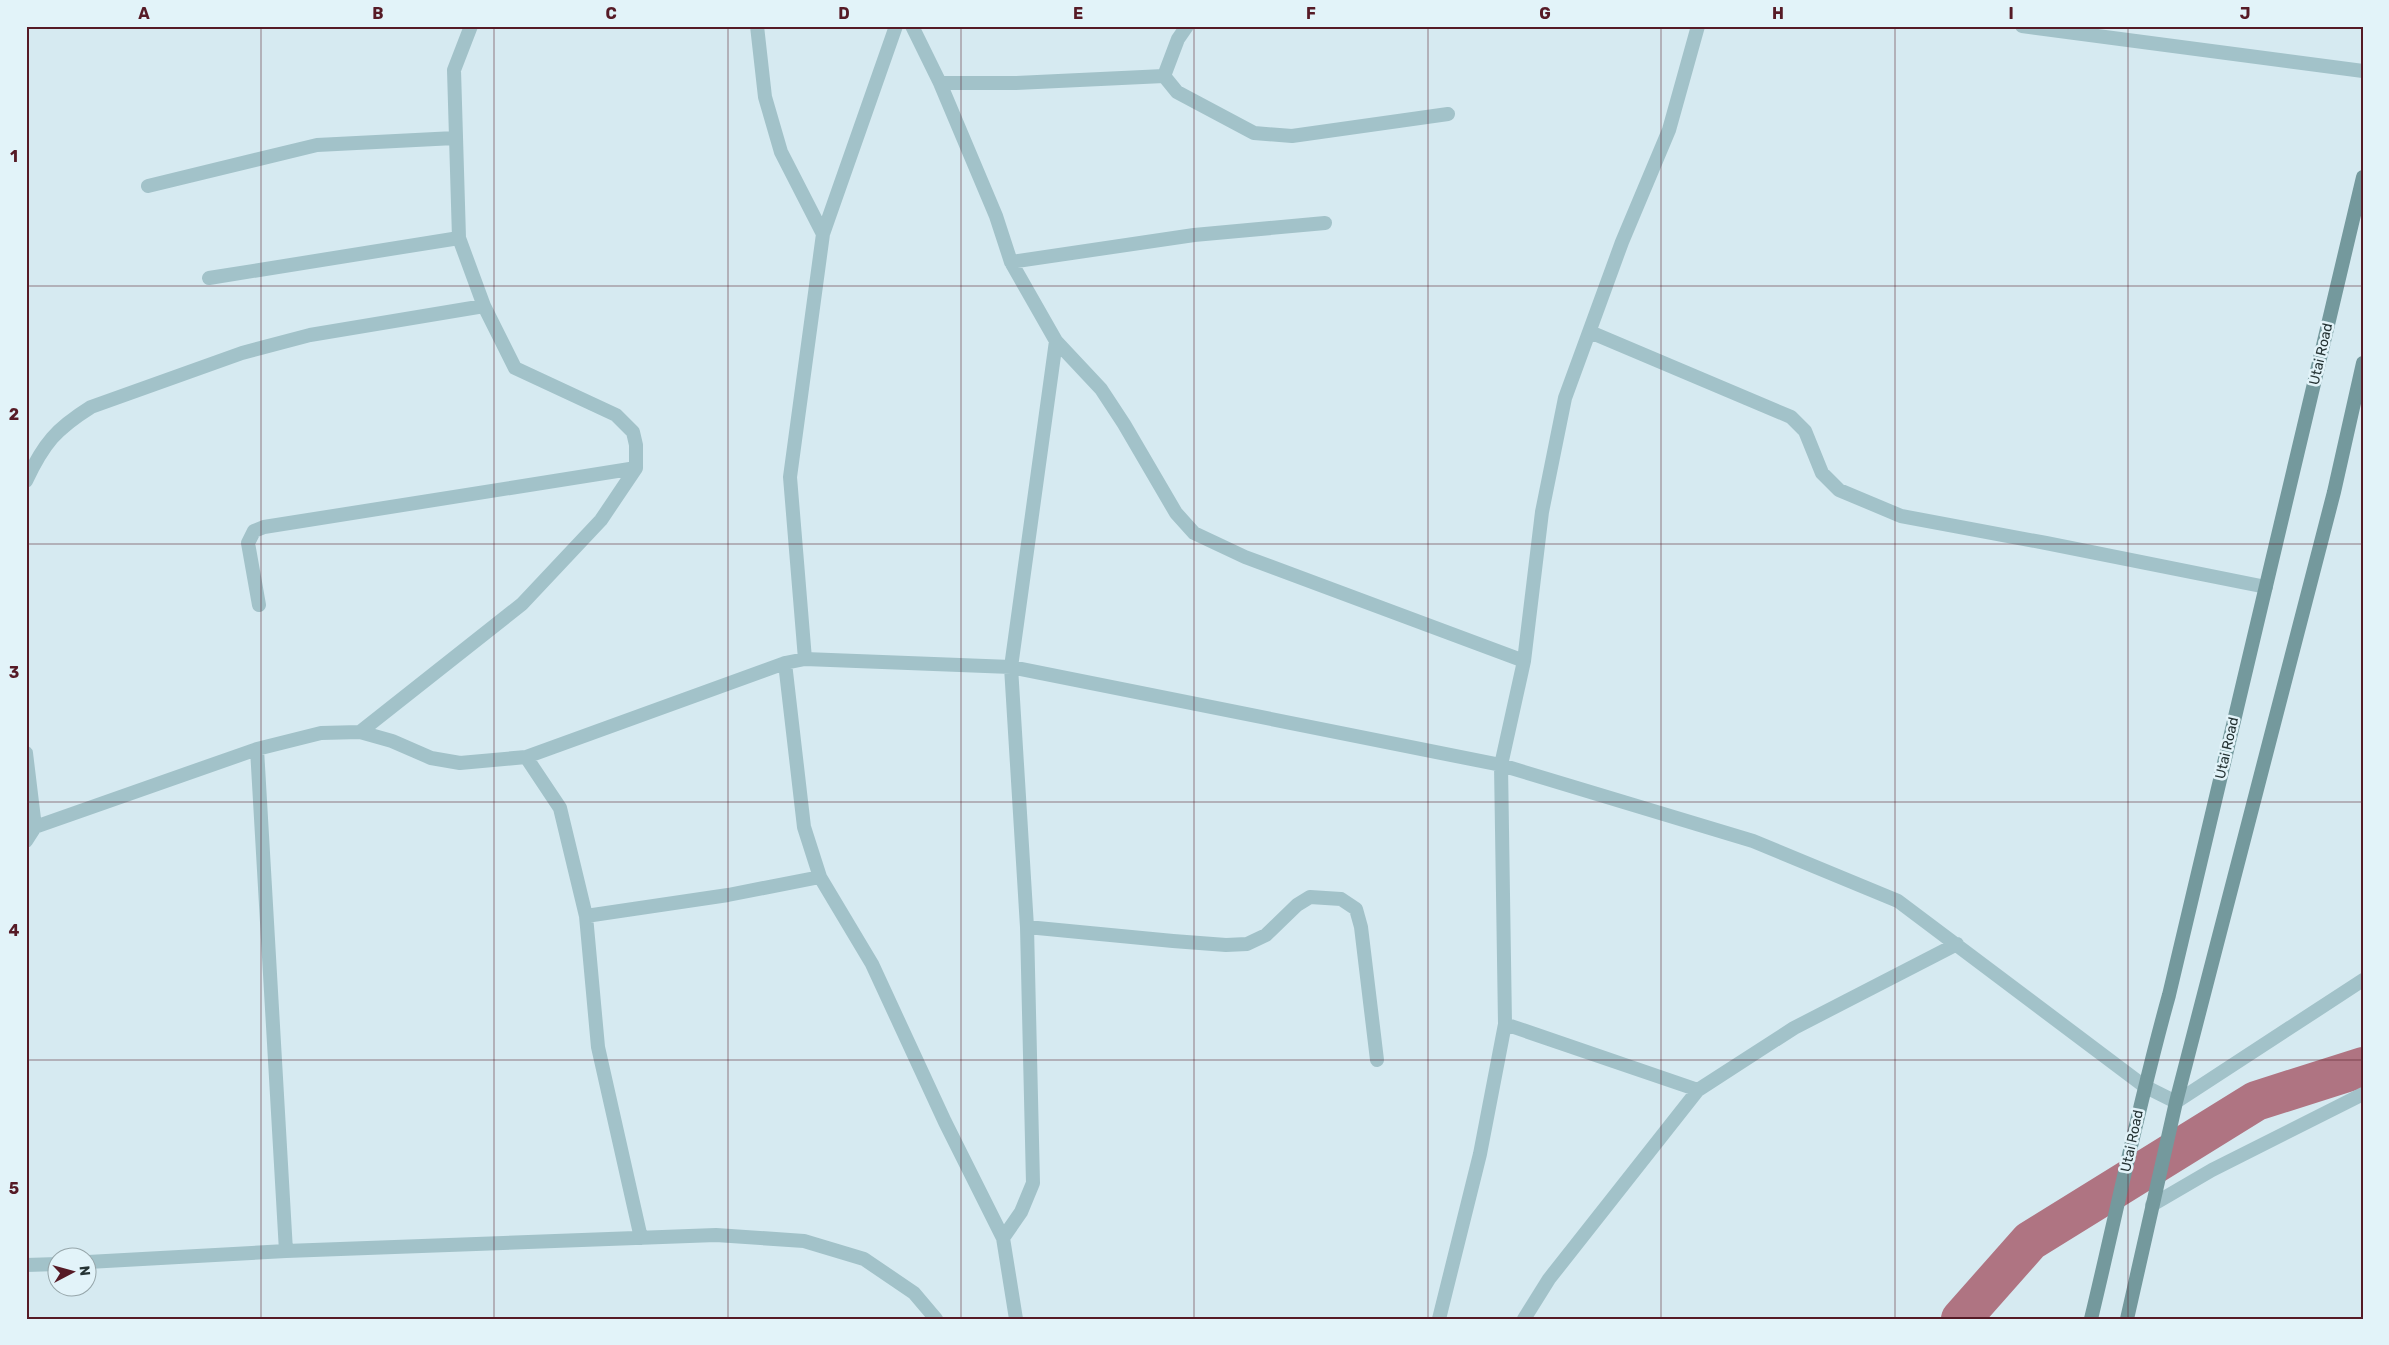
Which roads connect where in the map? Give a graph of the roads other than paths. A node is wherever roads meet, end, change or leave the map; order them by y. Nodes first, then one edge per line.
1 (471, 26) edge
2 (757, 26) edge
3 (896, 26) edge
4 (912, 26) edge
5 (1187, 26) edge
6 (1698, 26) edge
7 (2022, 26) edge
8 (2363, 71) edge
9 (1164, 76) junction
10 (940, 83) junction
11 (1448, 114) dead end
12 (455, 138) junction
13 (2363, 177) edge
14 (148, 186) dead end
15 (1324, 223) dead end
16 (823, 234) junction
17 (459, 238) junction
18 (1011, 262) junction
19 (209, 278) dead end
20 (484, 306) junction
21 (1590, 332) junction
22 (1056, 341) junction
23 (2363, 363) edge
24 (636, 468) junction
25 (26, 481) edge
26 (2266, 587) junction
27 (259, 605) dead end
28 (805, 659) junction
29 (1524, 661) junction
30 (785, 663) junction
31 (1011, 667) junction
32 (360, 732) junction
33 (258, 749) junction
34 (26, 754) edge
35 (526, 757) junction
36 (1500, 765) junction
37 (35, 827) junction
38 (26, 841) edge
39 (820, 878) junction
40 (586, 916) junction
41 (1026, 927) junction
42 (1958, 944) junction
43 (2363, 980) edge
44 (1505, 1024) junction
45 (1377, 1060) dead end
46 (2144, 1086) junction
47 (1698, 1090) junction
48 (2363, 1094) edge
49 (2176, 1102) junction
50 (2152, 1205) junction
51 (641, 1238) junction
52 (1003, 1238) junction
53 (286, 1251) junction
54 (98, 1261) edge
55 (48, 1264) edge
56 (26, 1265) edge
57 (936, 1319) edge
58 (1016, 1319) edge
59 (1439, 1319) edge
60 (1524, 1319) edge
61 (2091, 1319) edge
62 (2126, 1319) edge

1 - 12 street
2 - 16 street
3 - 16 street
4 - 10 street
5 - 9 street
6 - 21 street
7 - 8 street
9 - 10 street
9 - 11 street
10 - 18 street
12 - 14 street
12 - 17 street
13 - 26 main road, Utai Road
15 - 18 street
16 - 28 street
17 - 19 street
17 - 20 street
18 - 22 street
20 - 24 street
20 - 25 street
21 - 26 street
21 - 29 street
22 - 29 street
22 - 31 street
23 - 49 main road
24 - 27 street
24 - 32 street
26 - 46 main road, Utai Road
28 - 30 street
28 - 31 street
29 - 36 street
30 - 35 street
30 - 39 street
31 - 36 street
31 - 41 street
32 - 33 street
32 - 35 street
33 - 37 street
33 - 53 street
34 - 37 street
35 - 40 street
36 - 42 street
36 - 44 street
37 - 38 street
39 - 40 street
39 - 52 street
40 - 51 street
41 - 45 street
41 - 52 street
42 - 46 street
42 - 47 street
43 - 49 street
44 - 47 street
44 - 59 street
46 - 49 street
46 - 61 main road, Utai Road
47 - 60 street
48 - 50 street
49 - 50 main road
50 - 62 main road
51 - 53 street
51 - 57 street
52 - 58 street
53 - 54 street
55 - 56 street

